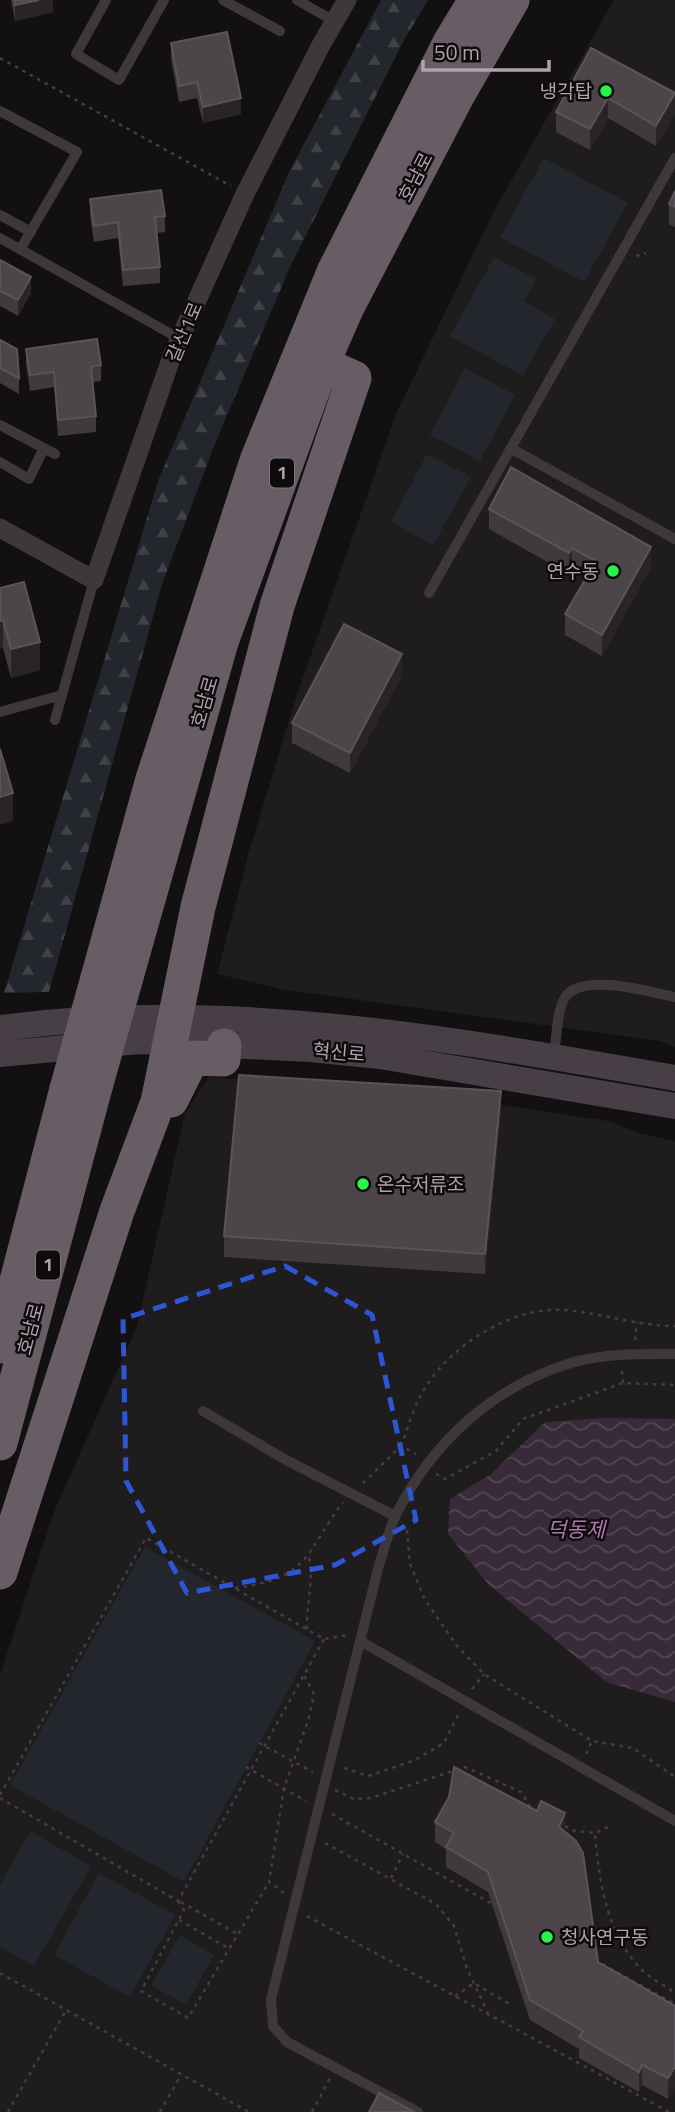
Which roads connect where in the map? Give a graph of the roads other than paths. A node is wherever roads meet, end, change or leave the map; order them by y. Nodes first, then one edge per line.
1 (106, 0) edge
2 (164, 0) edge
3 (223, 0) edge
4 (297, 0) edge
5 (347, 0) edge
6 (476, 0) edge
7 (512, 0) edge
8 (334, 21) junction
9 (281, 31) dead end
10 (0, 111) edge
11 (675, 158) edge
12 (0, 215) edge
13 (31, 232) junction
14 (0, 238) edge
15 (21, 248) junction
16 (180, 339) junction
17 (322, 364) junction
18 (0, 425) edge
19 (44, 448) junction
20 (512, 449) junction
21 (55, 454) dead end
22 (0, 462) edge
23 (0, 528) edge
24 (675, 539) edge
25 (94, 580) junction
26 (429, 593) dead end
27 (62, 695) junction
28 (0, 712) edge
29 (55, 720) dead end
30 (112, 977) junction
31 (675, 997) edge
32 (0, 1027) edge
33 (174, 1029) junction
34 (224, 1046) junction
35 (0, 1054) edge
36 (554, 1058) junction
37 (675, 1078) edge
38 (550, 1085) junction
39 (81, 1088) junction
40 (158, 1102) junction
41 (675, 1106) edge
42 (0, 1346) edge
43 (675, 1354) edge
44 (203, 1411) dead end
45 (0, 1443) edge
46 (395, 1516) junction
47 (0, 1572) edge
48 (362, 1642) junction
49 (675, 1821) edge
50 (418, 2112) edge

1 - 2 lane
3 - 9 lane
4 - 8 lane
5 - 8 street, 갈산1로
6 - 30 highway, 호남로 / 1
7 - 17 highway, 호남로 / 1
8 - 16 street, 갈산1로
10 - 13 lane
11 - 20 lane
12 - 13 lane
13 - 15 lane
14 - 15 lane
15 - 16 lane
16 - 25 street, 갈산1로
17 - 30 highway, 호남로 / 1
17 - 33 highway
18 - 19 lane
19 - 21 lane
19 - 22 lane
20 - 24 lane
20 - 26 lane
23 - 25 street
25 - 27 lane
27 - 28 lane
27 - 29 lane
30 - 39 highway, 호남로 / 1, bridge
31 - 36 lane
32 - 33 main road, 혁신로
33 - 34 main road, 혁신로
33 - 35 main road, 혁신로
33 - 36 main road, 혁신로
33 - 40 highway
34 - 38 main road, 혁신로
34 - 40 highway
36 - 37 main road, 혁신로
36 - 38 lane
38 - 41 main road, 혁신로
39 - 42 highway, 호남로 / 1
39 - 45 highway, 호남로 / 1
40 - 47 highway
43 - 46 lane
44 - 46 lane
46 - 48 lane
48 - 49 lane
48 - 50 lane

